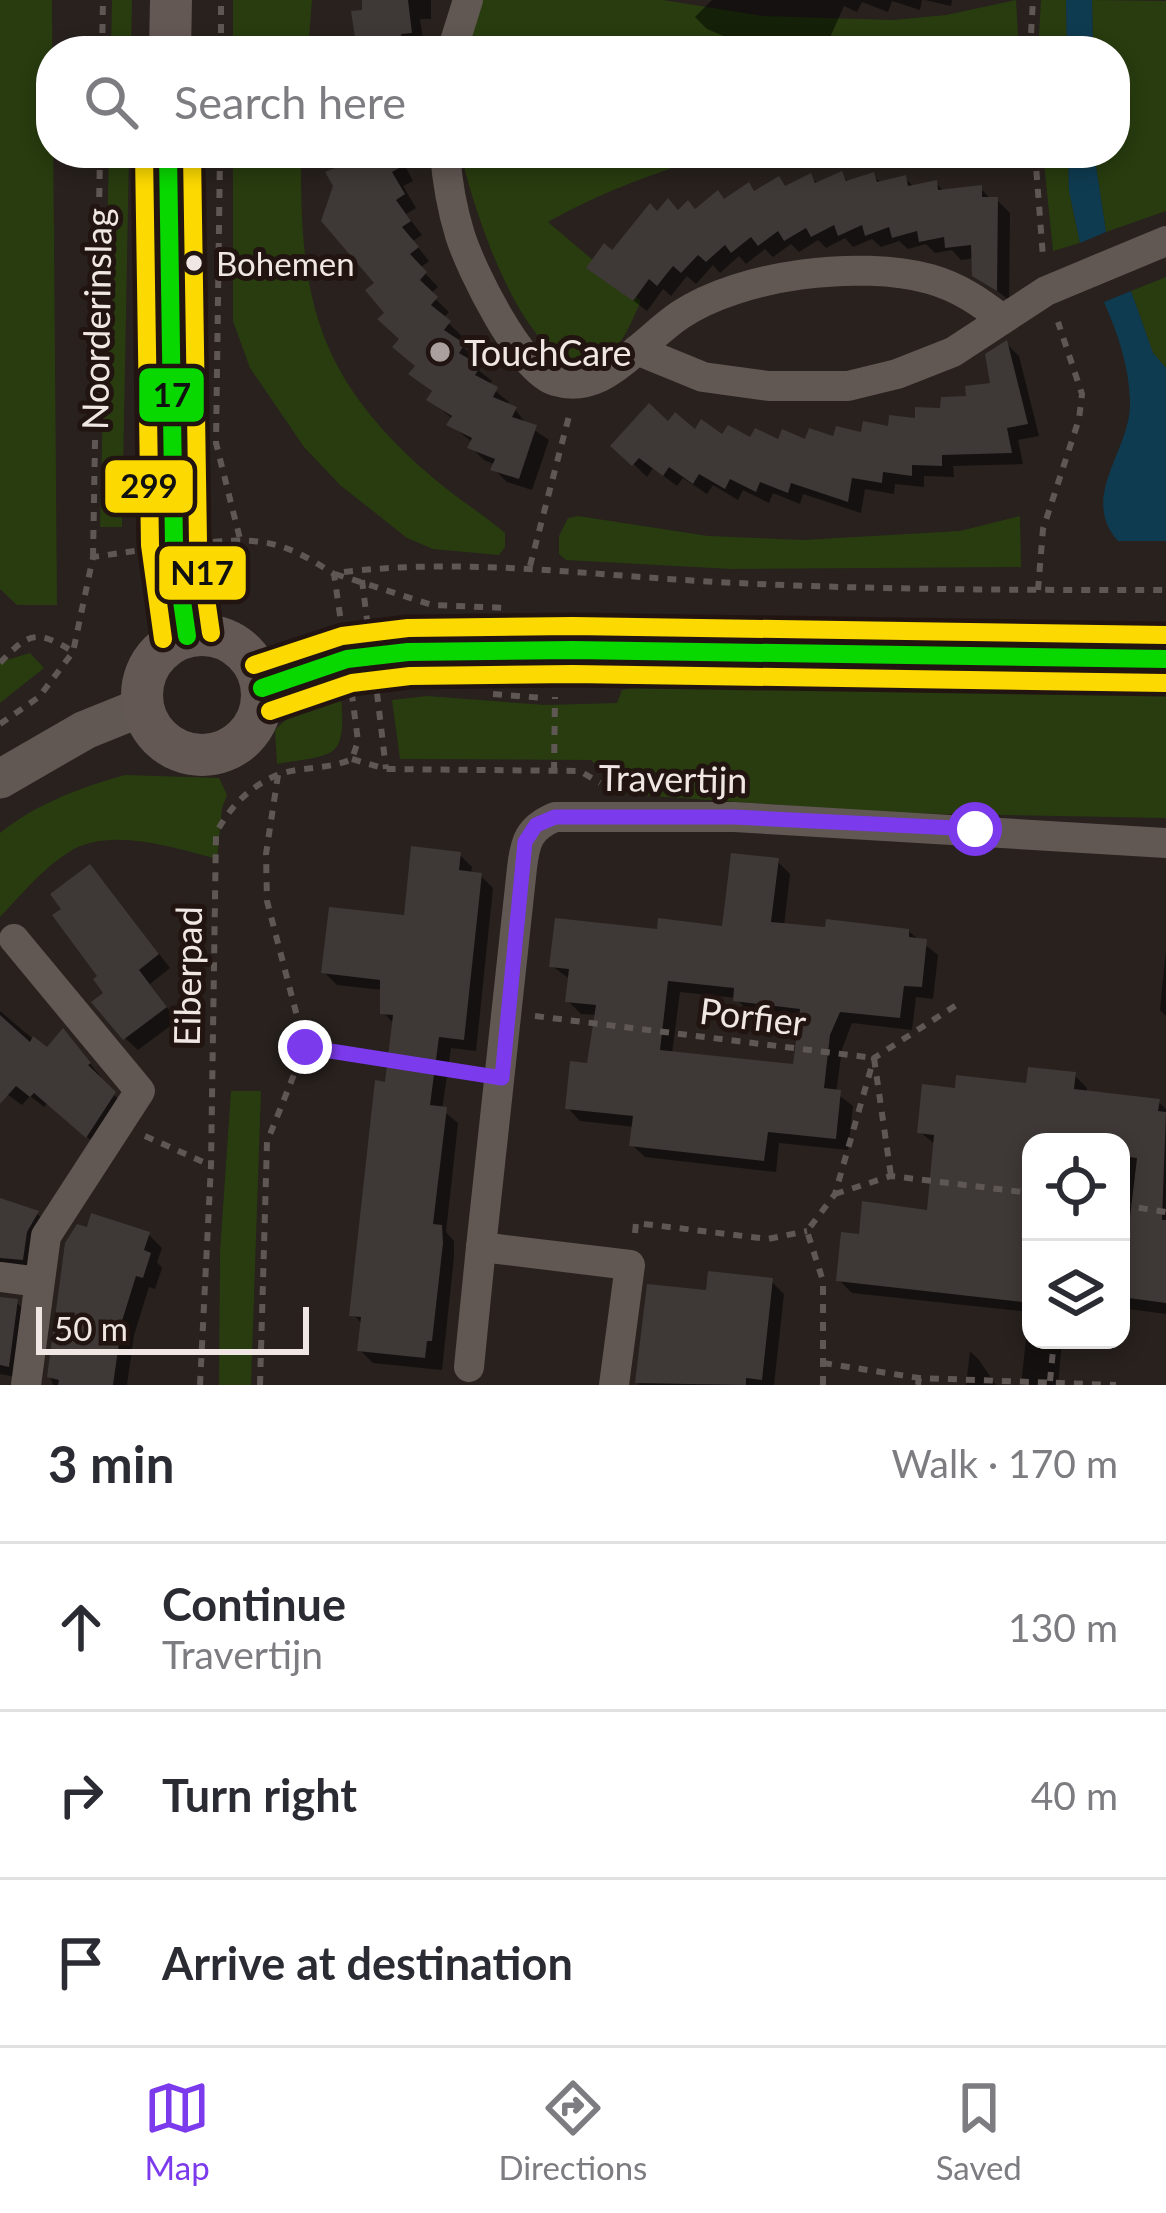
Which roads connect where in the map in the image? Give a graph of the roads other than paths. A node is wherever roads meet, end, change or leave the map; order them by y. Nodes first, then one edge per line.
1 (171, 0) edge
2 (468, 0) edge
3 (170, 36) edge
4 (457, 36) edge
5 (168, 168) edge
6 (448, 168) edge
7 (1166, 241) edge
8 (1002, 319) junction
9 (637, 350) junction
10 (187, 635) junction
11 (1166, 658) edge
12 (262, 688) junction
13 (142, 707) junction
14 (0, 779) edge
15 (1166, 843) edge
16 (14, 939) dead end
17 (481, 1247) junction
18 (0, 1277) edge
19 (40, 1282) junction
20 (469, 1367) dead end
21 (26, 1385) edge
22 (614, 1385) edge

1 - 3 main road
2 - 4 street
5 - 10 main road, Noorderinslag
6 - 9 street
7 - 8 street
8 - 9 street
8 - 9 street
10 - 12 main road
10 - 13 main road
11 - 12 main road
12 - 13 main road
13 - 14 street
15 - 17 street, Travertijn
16 - 19 street
17 - 20 street, Travertijn
17 - 22 street
18 - 19 street
19 - 21 street

